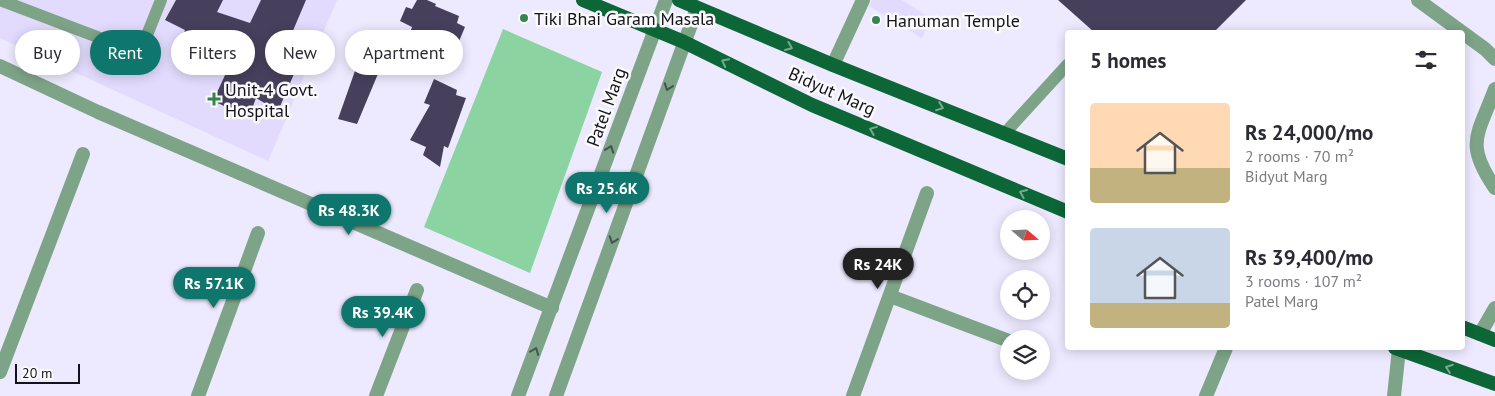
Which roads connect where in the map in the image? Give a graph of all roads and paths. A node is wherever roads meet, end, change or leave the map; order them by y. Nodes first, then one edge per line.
1 (0, 0) edge
2 (161, 0) edge
3 (583, 0) edge
4 (666, 0) edge
5 (680, 0) edge
6 (863, 0) edge
7 (1418, 0) edge
8 (698, 8) junction
9 (654, 30) junction
10 (1459, 30) edge
11 (1465, 34) edge
12 (684, 42) junction
13 (1495, 59) edge
14 (833, 65) junction
15 (0, 66) edge
16 (1065, 67) edge
17 (1495, 89) edge
18 (1005, 133) junction
19 (83, 154) dead end
20 (1065, 158) edge
21 (1495, 188) edge
22 (927, 193) dead end
23 (1065, 211) edge
24 (258, 233) dead end
25 (416, 290) dead end
26 (890, 296) junction
27 (552, 308) junction
28 (1495, 308) edge
29 (1465, 328) edge
30 (1480, 334) junction
31 (1000, 338) edge
32 (1495, 340) edge
33 (1225, 350) edge
34 (1397, 350) edge
35 (1402, 350) edge
36 (0, 372) edge
37 (1495, 384) edge
38 (198, 396) edge
39 (376, 396) edge
40 (518, 396) edge
41 (556, 396) edge
42 (853, 396) edge
43 (1206, 396) edge
44 (1394, 396) edge

1 - 2 lane
3 - 9 main road, Bidyut Marg
4 - 9 street, Patel Marg
5 - 8 main road, Bidyut Marg
6 - 14 street
7 - 10 street
8 - 12 street
8 -> 14 main road, Bidyut Marg
9 - 12 main road, Bidyut Marg
27 -> 9 street, Patel Marg
11 - 13 street
23 -> 12 main road, Bidyut Marg
12 -> 41 street
14 -> 18 main road, Bidyut Marg
15 - 27 street
16 - 18 lane
17 - 21 street
18 - 20 main road, Bidyut Marg
19 - 36 street
22 - 26 street
24 - 38 street
25 - 39 street
26 - 31 street
26 - 42 street
40 -> 27 street, Patel Marg
28 - 30 street
29 - 30 main road
30 - 32 main road
33 - 43 street
34 - 44 street
37 -> 35 main road

